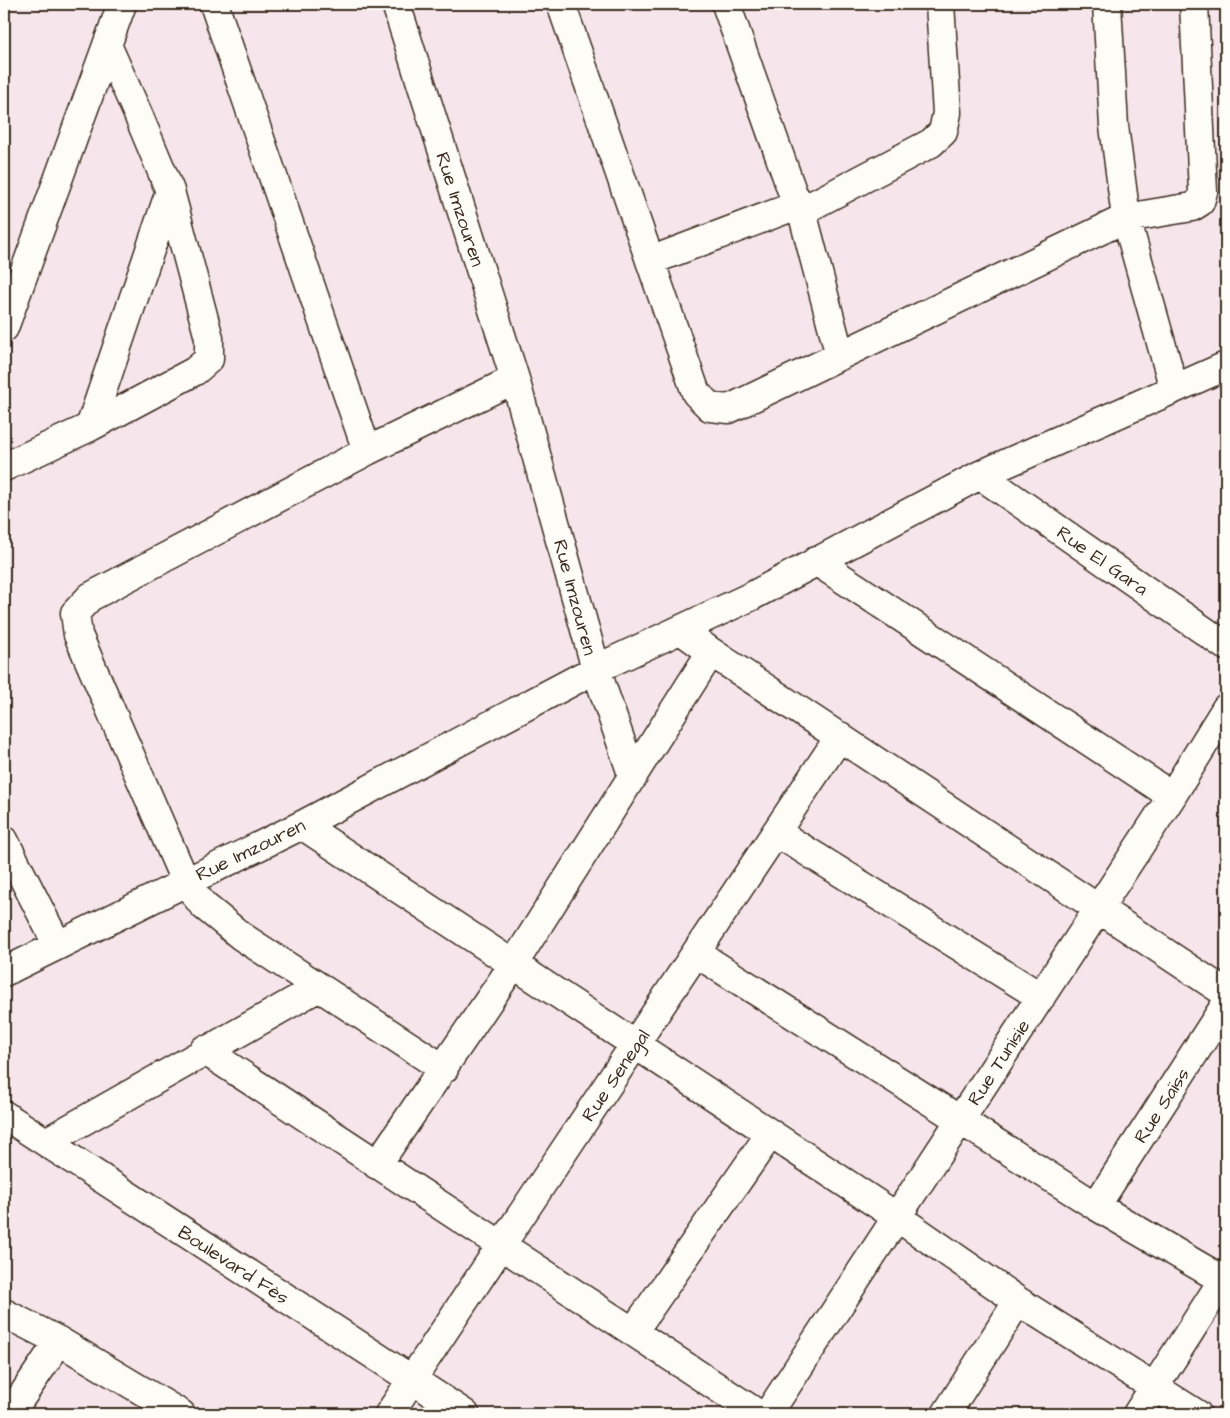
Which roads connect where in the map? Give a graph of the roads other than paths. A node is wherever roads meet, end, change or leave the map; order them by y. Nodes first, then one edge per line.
1 (122, 4) edge
2 (214, 4) edge
3 (396, 4) edge
4 (561, 4) edge
5 (940, 4) edge
6 (1107, 4) edge
7 (1194, 4) edge
8 (730, 5) edge
9 (107, 45) junction
10 (170, 191) junction
11 (800, 204) junction
12 (1126, 218) junction
13 (650, 262) junction
14 (4, 328) edge
15 (840, 356) junction
16 (1226, 366) edge
17 (515, 379) junction
18 (1174, 389) junction
19 (90, 427) junction
20 (367, 450) junction
21 (4, 467) edge
22 (980, 475) junction
23 (816, 561) junction
24 (681, 630) junction
25 (1224, 640) edge
26 (711, 652) junction
27 (596, 669) junction
28 (1226, 708) edge
29 (840, 736) junction
30 (633, 777) junction
31 (1172, 796) junction
32 (302, 825) junction
33 (776, 832) junction
34 (4, 840) edge
35 (185, 881) junction
36 (1099, 908) junction
37 (57, 944) junction
38 (696, 953) junction
39 (513, 965) junction
40 (4, 972) edge
41 (319, 987) junction
42 (1226, 993) edge
43 (1041, 997) junction
44 (1226, 1004) edge
45 (635, 1045) junction
46 (204, 1050) junction
47 (444, 1069) junction
48 (5, 1118) edge
49 (961, 1120) junction
50 (770, 1134) junction
51 (46, 1142) junction
52 (377, 1165) junction
53 (1096, 1206) junction
54 (897, 1217) junction
55 (501, 1246) junction
56 (1224, 1278) edge
57 (1018, 1301) junction
58 (4, 1313) edge
59 (633, 1332) junction
60 (59, 1341) junction
61 (413, 1380) junction
62 (1154, 1387) junction
63 (10, 1414) edge
64 (181, 1414) edge
65 (389, 1414) edge
66 (465, 1414) edge
67 (758, 1414) edge
68 (768, 1414) edge
69 (946, 1414) edge
70 (1137, 1414) edge
71 (1197, 1414) edge

1 - 9 street
2 - 20 street
3 - 17 street, Rue Imzouren
4 - 13 street
5 - 11 street
6 - 12 street
7 - 12 street
8 - 11 street
9 - 10 street
9 - 14 street
10 - 19 street
10 - 19 street
11 - 13 street
11 - 15 street
12 - 15 street
12 - 18 street
13 - 15 street
16 - 18 street
17 - 20 street
17 - 27 street, Rue Imzouren
18 - 22 street
19 - 21 street
20 - 35 street
22 - 23 street
22 - 25 street, Rue El Gara
23 - 24 street
23 - 31 street
24 - 26 street
24 - 27 street
26 - 29 street
26 - 30 street
27 - 30 street
27 - 32 street, Rue Imzouren
28 - 31 street, Rue Tunisie
29 - 33 street, Rue Senegal
29 - 36 street
30 - 39 street
31 - 36 street, Rue Tunisie
32 - 35 street, Rue Imzouren
32 - 39 street
33 - 38 street, Rue Senegal
33 - 43 street
34 - 37 street
35 - 37 street, Rue Imzouren
35 - 41 street
36 - 42 street
36 - 43 street, Rue Tunisie
37 - 40 street, Rue Imzouren
38 - 45 street, Rue Senegal
38 - 49 street
39 - 45 street
39 - 47 street
41 - 46 street
41 - 47 street
43 - 49 street, Rue Tunisie
44 - 53 street, Rue Saïss
45 - 50 street
45 - 55 street, Rue Senegal
46 - 51 street
46 - 52 street
47 - 52 street
48 - 51 street, Boulevard Fès
49 - 53 street
49 - 54 street, Rue Tunisie
50 - 54 street
50 - 59 street
51 - 61 street, Boulevard Fès
52 - 55 street
53 - 56 street
54 - 57 street
54 - 68 street, Rue Tunisie
55 - 59 street
55 - 61 street, Rue Senegal
56 - 62 street
57 - 62 street
57 - 69 street
58 - 60 street
59 - 67 street
60 - 63 street
60 - 64 street
61 - 65 street, Rue Senegal
61 - 66 street, Boulevard Fès
62 - 70 street
62 - 71 street

